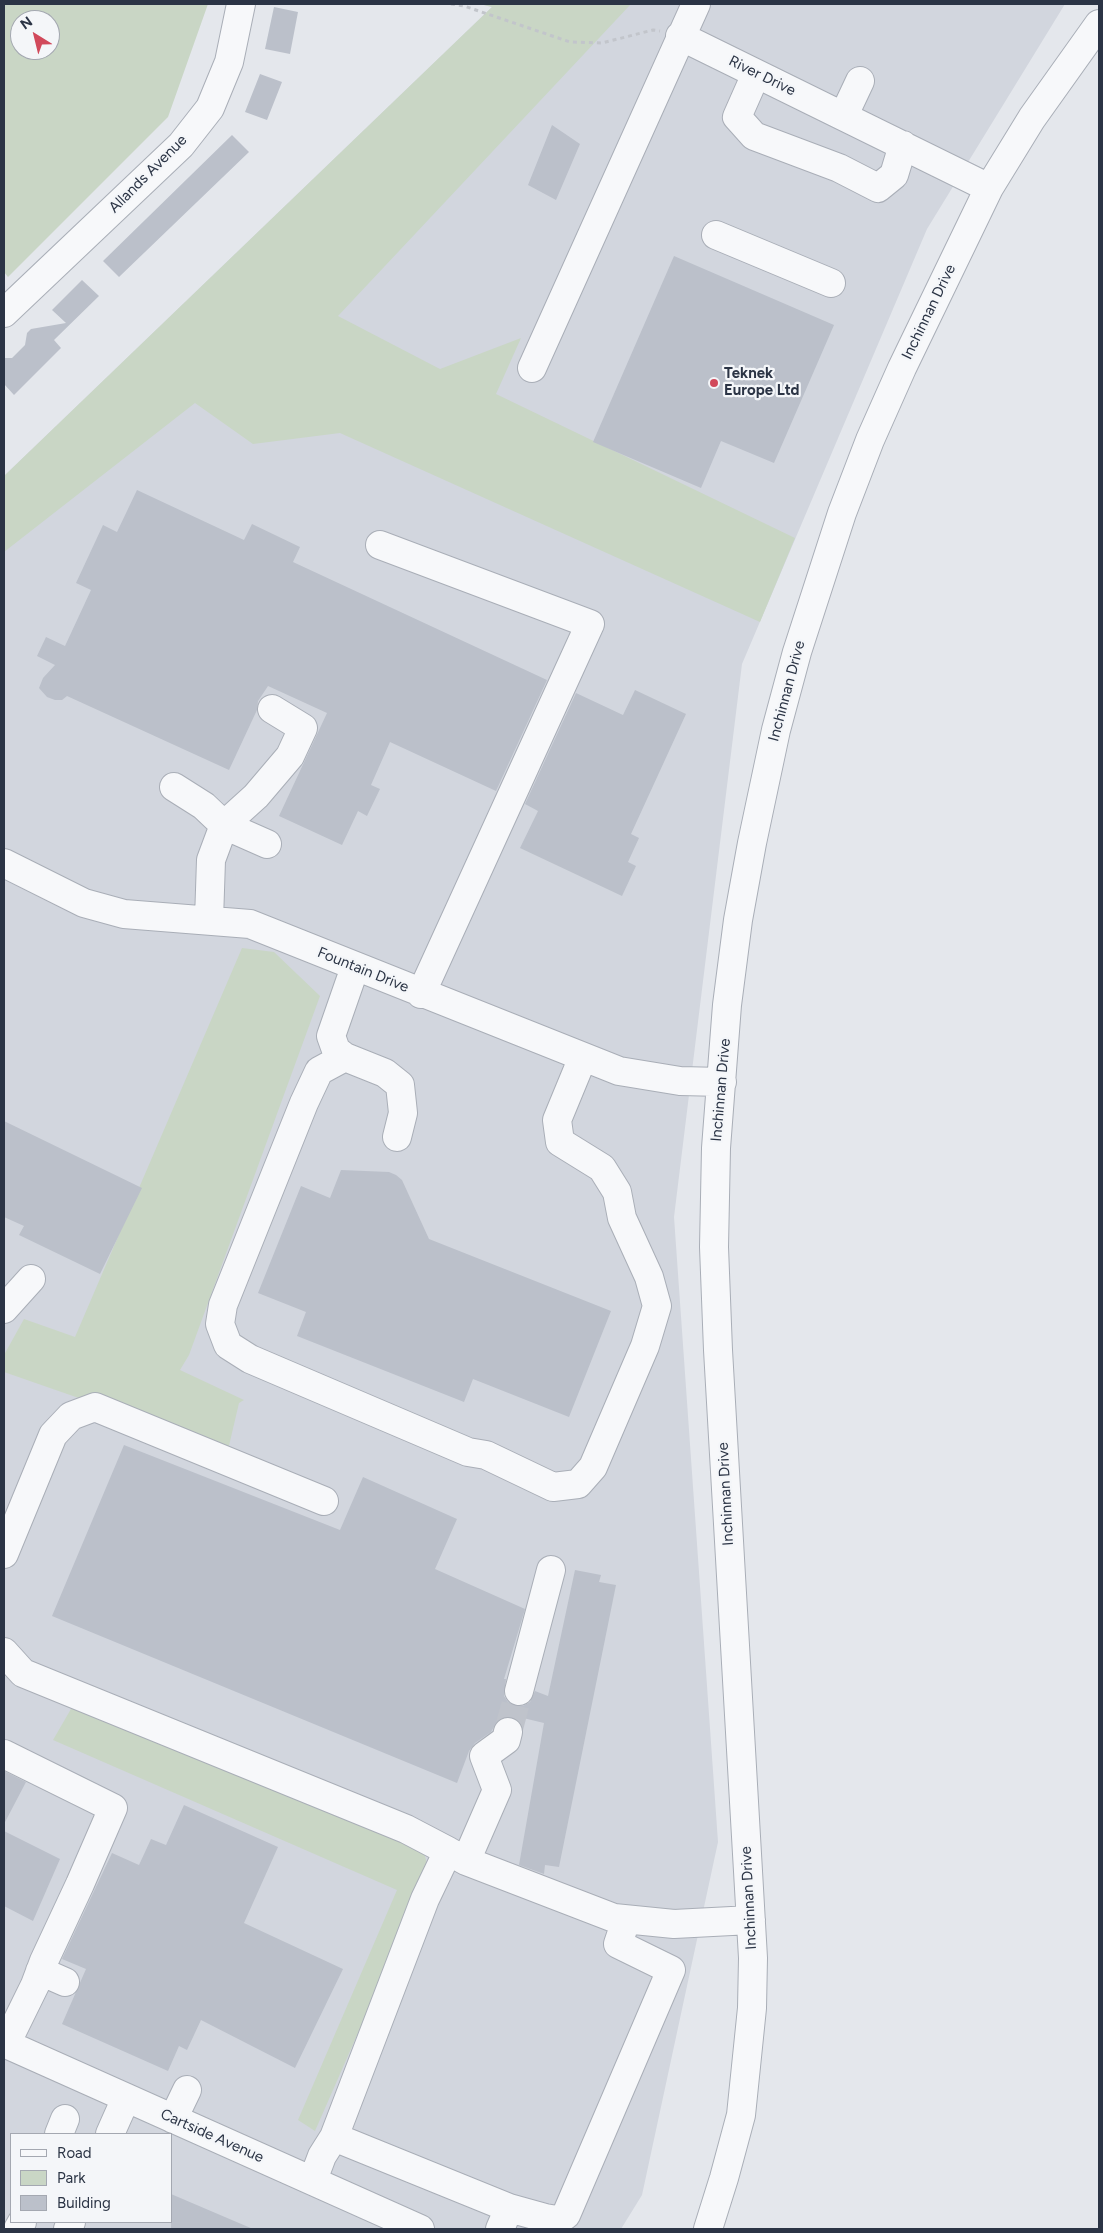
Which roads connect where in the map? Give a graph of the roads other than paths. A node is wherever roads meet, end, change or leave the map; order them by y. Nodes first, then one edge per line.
1 (241, 4) edge
2 (696, 4) edge
3 (1099, 24) edge
4 (680, 36) junction
5 (756, 74) junction
6 (860, 81) dead end
7 (844, 115) junction
8 (903, 144) junction
9 (989, 188) junction
10 (716, 235) dead end
11 (831, 283) dead end
12 (4, 313) edge
13 (532, 368) dead end
14 (380, 544) dead end
15 (272, 709) dead end
16 (174, 787) dead end
17 (224, 824) junction
18 (267, 844) dead end
19 (4, 863) edge
20 (208, 920) junction
21 (355, 967) junction
22 (421, 994) junction
23 (345, 1057) junction
24 (583, 1057) junction
25 (722, 1082) junction
26 (397, 1137) dead end
27 (31, 1279) dead end
28 (4, 1309) edge
29 (324, 1501) dead end
30 (4, 1554) edge
31 (551, 1570) dead end
32 (4, 1652) edge
33 (519, 1691) tunnel mouth
34 (508, 1732) tunnel mouth
35 (4, 1754) edge
36 (457, 1856) junction
37 (626, 1920) junction
38 (751, 1920) junction
39 (40, 1970) junction
40 (65, 1982) dead end
41 (5, 2043) edge
42 (187, 2090) dead end
43 (126, 2098) junction
44 (173, 2119) junction
45 (110, 2133) edge
46 (334, 2137) junction
47 (313, 2180) junction
48 (504, 2218) edge
49 (406, 2226) edge
50 (708, 2229) edge

1 - 12 street, Allands Avenue
2 - 4 street
3 - 9 street, Inchinnan Drive
4 - 5 street, River Drive
4 - 13 street
5 - 7 street, River Drive
5 - 8 street
6 - 7 street
7 - 8 street, River Drive
8 - 9 street, River Drive
9 - 25 street, Inchinnan Drive
10 - 11 street
14 - 22 street
15 - 17 street
16 - 17 street
17 - 18 street
17 - 20 street
19 - 20 street, Fountain Drive
20 - 21 street, Fountain Drive
21 - 22 street, Fountain Drive
21 - 23 street
22 - 24 street, Fountain Drive
23 - 24 street
23 - 26 street
24 - 25 street, Fountain Drive
25 - 38 street, Inchinnan Drive
27 - 28 street
29 - 30 street
31 - 33 street
32 - 36 street
34 - 36 street
35 - 39 street
36 - 37 street
36 - 46 street
37 - 38 street
37 - 48 street
38 - 50 street, Inchinnan Drive
39 - 40 street
39 - 41 street
41 - 43 street, Cartside Avenue
42 - 44 street
43 - 44 street, Cartside Avenue
43 - 45 street
44 - 47 street, Cartside Avenue
46 - 47 street
46 - 48 street
47 - 49 street, Cartside Avenue

